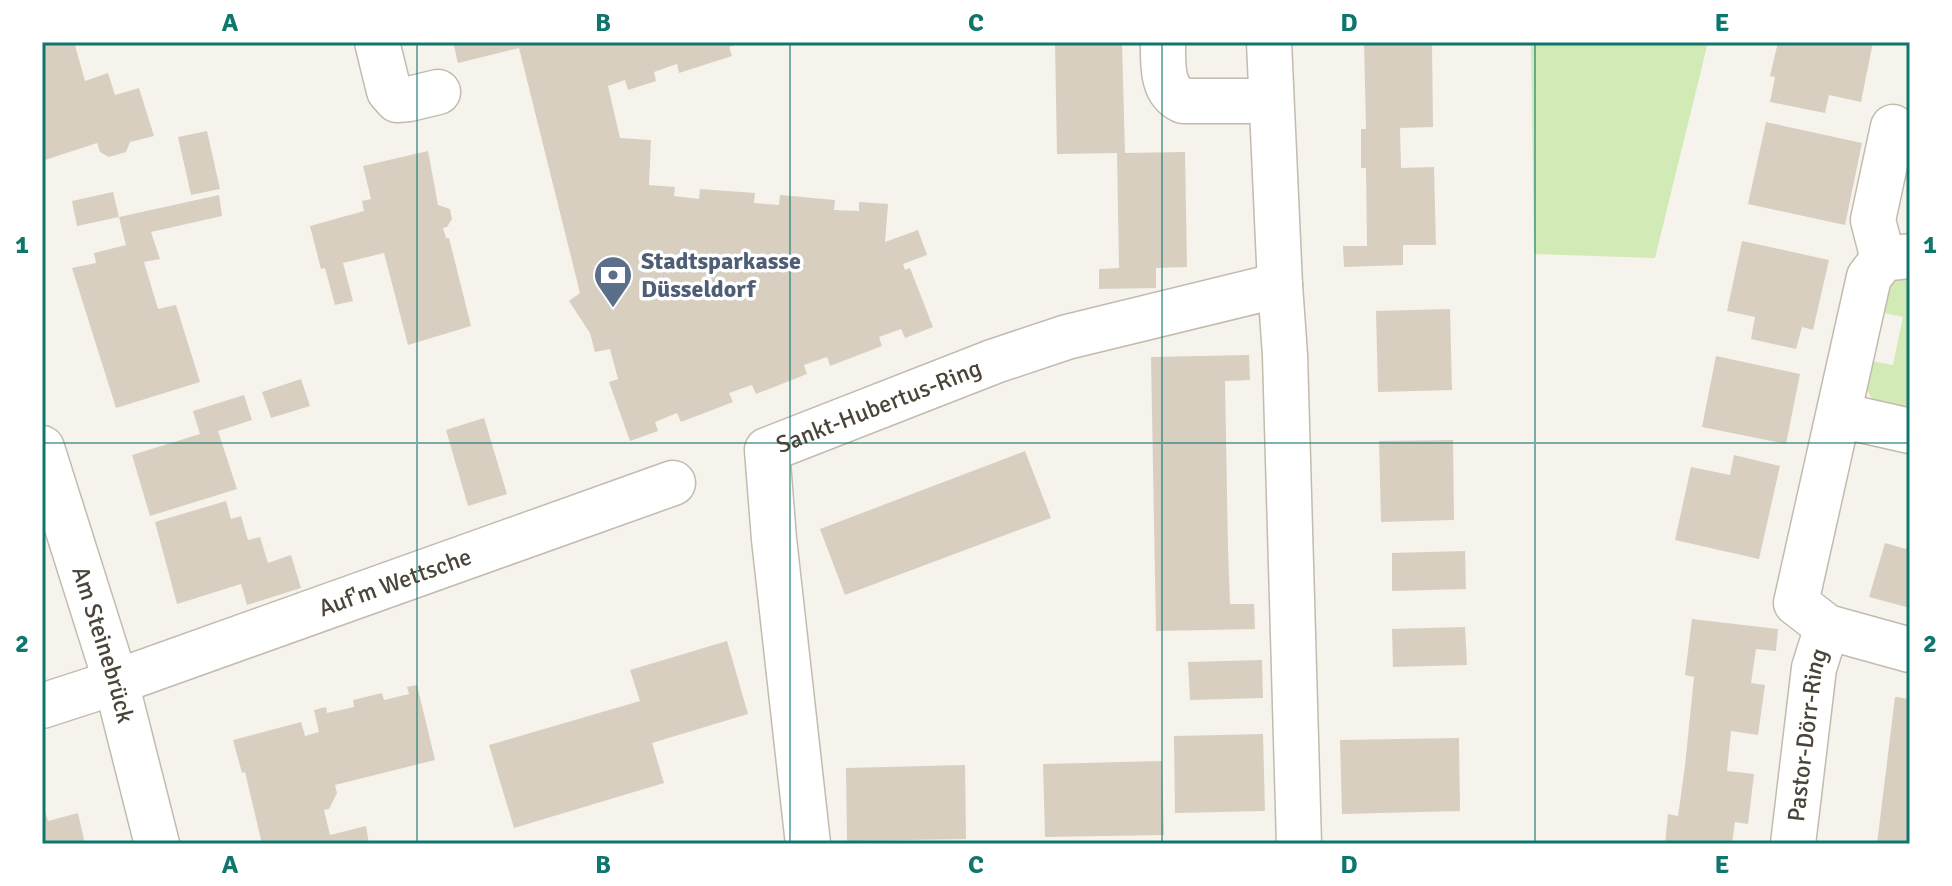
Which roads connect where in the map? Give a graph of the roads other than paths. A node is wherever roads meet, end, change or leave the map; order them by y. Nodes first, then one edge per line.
1 (377, 42) edge
2 (1163, 42) edge
3 (1269, 42) edge
4 (438, 92) dead end
5 (1271, 101) junction
6 (1893, 127) dead end
7 (1896, 257) edge
8 (1280, 285) junction
9 (1839, 415) junction
10 (1910, 431) edge
11 (42, 448) edge
12 (673, 483) dead end
13 (1827, 627) junction
14 (1910, 650) edge
15 (116, 682) junction
16 (42, 706) edge
17 (157, 844) edge
18 (808, 844) edge
19 (1299, 844) edge
20 (1793, 844) edge

1 - 4 street
2 - 5 street
3 - 5 street
5 - 8 street
6 - 7 street
7 - 9 street, Pastor-Dörr-Ring
8 - 18 street, Sankt-Hubertus-Ring
8 - 19 street
9 - 10 street
9 - 13 street, Pastor-Dörr-Ring
11 - 15 street, Am Steinebrück
12 - 15 street, Auf'm Wettsche
13 - 14 street, Pastor-Dörr-Ring
13 - 20 street, Pastor-Dörr-Ring
15 - 16 street, Auf'm Wettsche
15 - 17 street, Am Steinebrück

